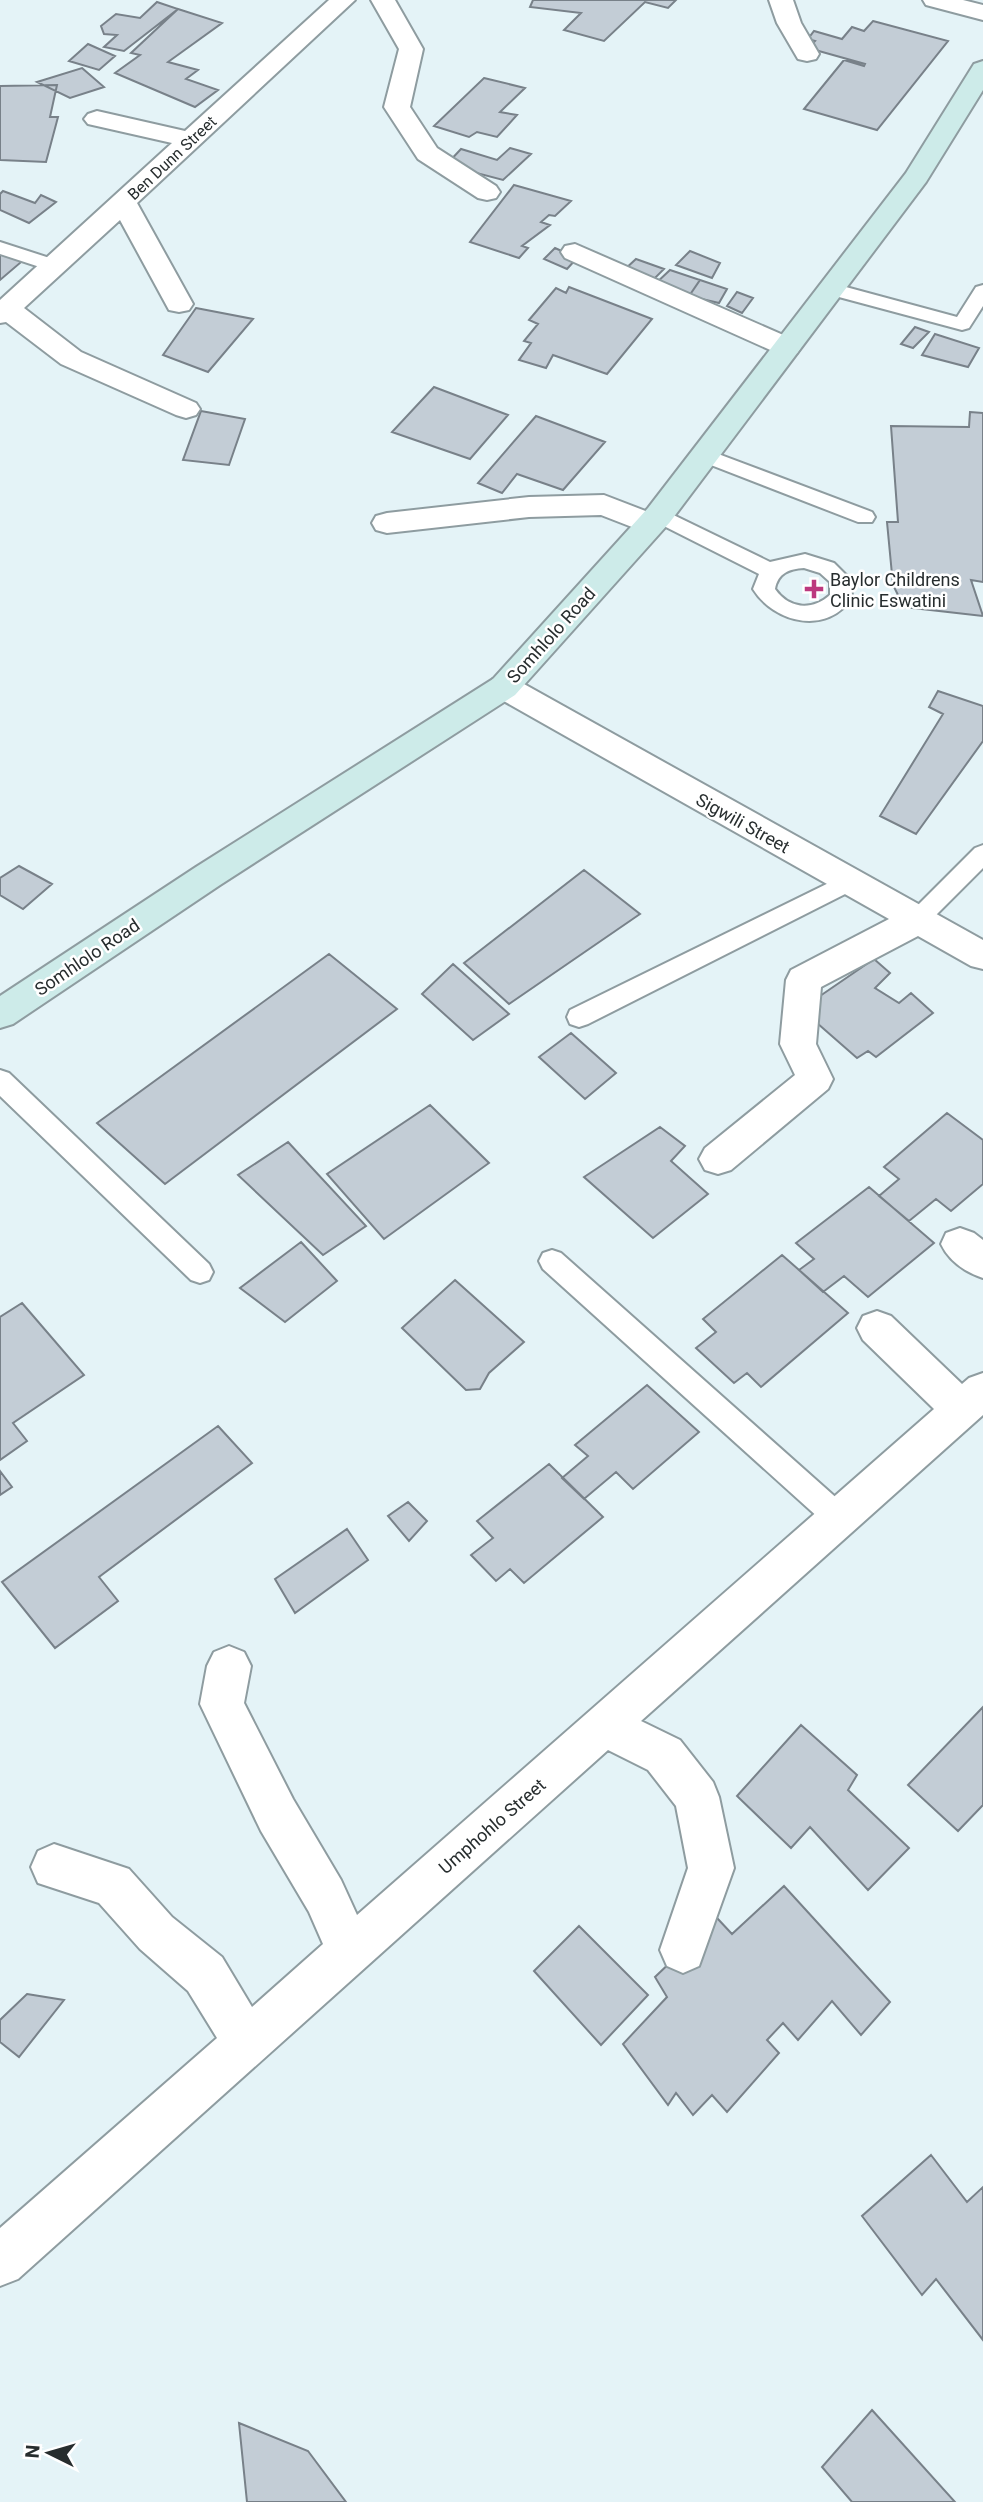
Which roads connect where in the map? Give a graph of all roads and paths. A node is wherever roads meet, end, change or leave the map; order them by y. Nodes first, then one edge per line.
1 (343, 0) edge
2 (383, 0) edge
3 (781, 0) edge
4 (935, 0) edge
5 (983, 13) edge
6 (807, 54) dead end
7 (983, 69) edge
8 (983, 107) edge
9 (97, 119) dead end
10 (191, 140) junction
11 (917, 176) junction
12 (487, 192) dead end
13 (124, 203) junction
14 (0, 248) edge
15 (575, 252) dead end
16 (55, 266) junction
17 (831, 289) junction
18 (983, 291) edge
19 (179, 304) dead end
20 (3, 312) edge
21 (787, 347) junction
22 (186, 409) dead end
23 (705, 455) junction
24 (865, 517) dead end
25 (655, 519) junction
26 (387, 523) dead end
27 (771, 571) dead end
28 (503, 687) junction
29 (983, 854) edge
30 (849, 883) junction
31 (917, 920) junction
32 (983, 956) edge
33 (0, 1014) edge
34 (579, 1017) dead end
35 (0, 1080) edge
36 (718, 1159) dead end
37 (552, 1261) dead end
38 (200, 1272) dead end
39 (877, 1328) dead end
40 (972, 1400) edge
41 (840, 1518) junction
42 (229, 1666) dead end
43 (605, 1726) junction
44 (54, 1867) dead end
45 (683, 1950) dead end
46 (350, 1952) junction
47 (247, 2043) junction
48 (0, 2261) edge

1 - 10 street, Ben Dunn Street
2 - 12 street
3 - 6 street
4 - 5 street
7 - 11 main road, Somhlolo Road
8 - 11 main road, Somhlolo Road
9 - 10 street
10 - 13 street, Ben Dunn Street
11 - 17 main road, Somhlolo Road
13 - 16 street, Ben Dunn Street
13 - 19 street
14 - 16 lane
15 - 21 street
16 - 20 street, Ben Dunn Street
17 - 18 lane
17 - 21 main road, Somhlolo Road
20 - 22 street
21 - 23 main road, Somhlolo Road
23 - 24 lane
23 - 25 main road, Somhlolo Road
25 - 26 street
25 - 27 lane
25 - 28 main road, Somhlolo Road
28 - 30 street, Sigwili Street
28 - 33 main road, Somhlolo Road
29 - 31 lane
30 - 31 street, Sigwili Street
30 - 34 lane
31 - 32 street, Sigwili Street
31 - 36 street
35 - 38 lane
37 - 41 lane
39 - 40 street
40 - 41 street, Umphohlo Street
41 - 43 street, Umphohlo Street
42 - 46 street
43 - 45 street
43 - 46 street, Umphohlo Street
44 - 47 street
46 - 47 street, Umphohlo Street
47 - 48 street, Umphohlo Street

